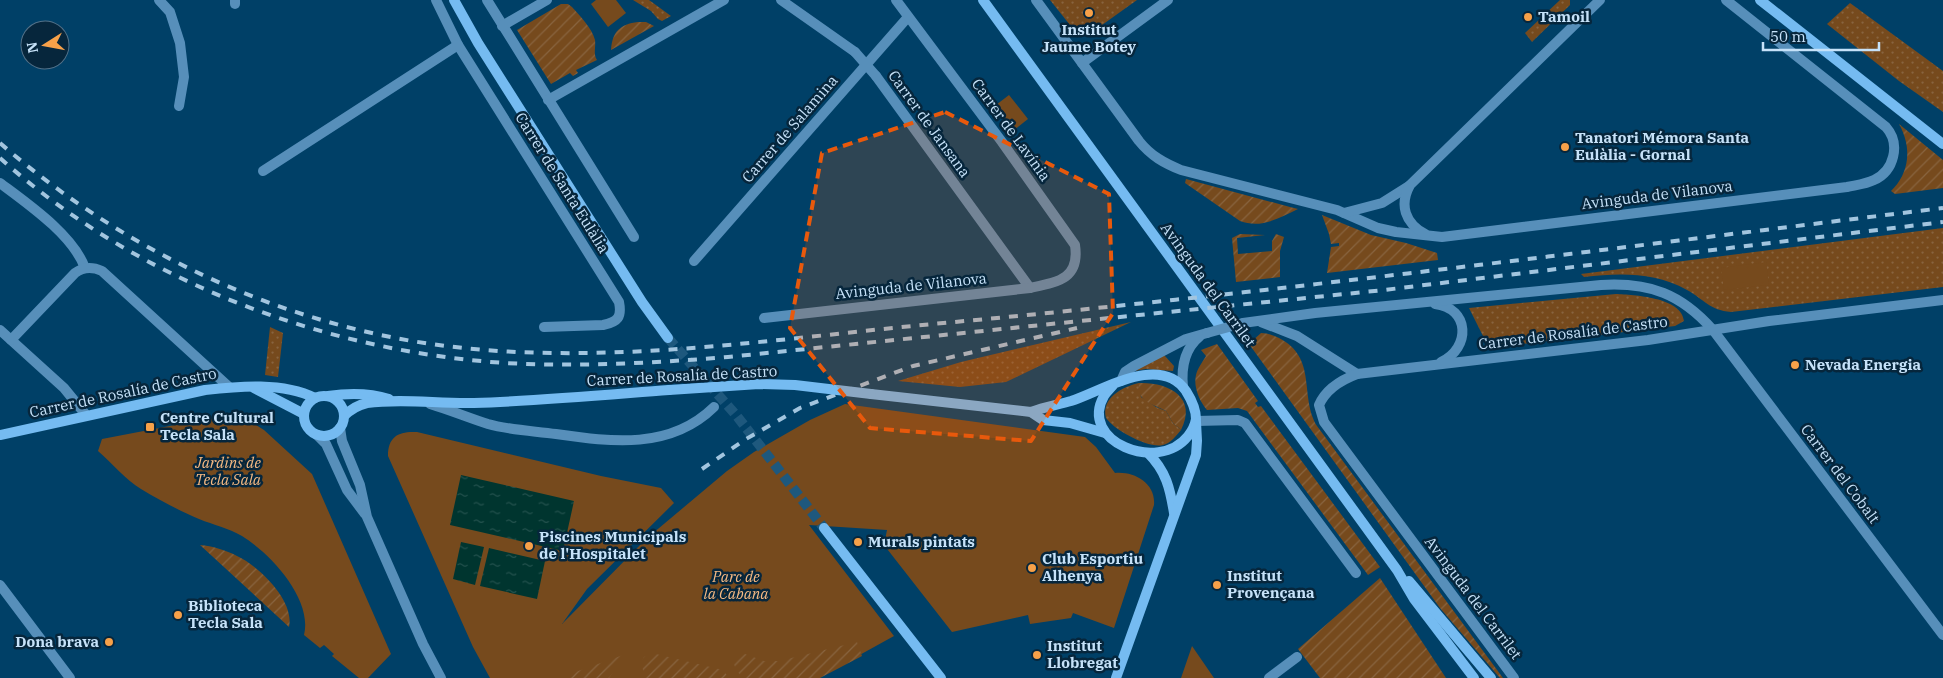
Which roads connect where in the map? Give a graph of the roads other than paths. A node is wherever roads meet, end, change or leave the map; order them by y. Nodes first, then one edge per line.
1 (158, 0) edge
2 (436, 0) edge
3 (454, 0) edge
4 (487, 0) edge
5 (546, 0) edge
6 (724, 0) edge
7 (781, 0) edge
8 (896, 0) edge
9 (983, 0) edge
10 (990, 0) edge
11 (1036, 0) edge
12 (1168, 0) edge
13 (1600, 0) edge
14 (1726, 0) edge
15 (1760, 0) edge
16 (908, 17) junction
17 (996, 18) junction
18 (502, 26) junction
19 (458, 45) junction
20 (1082, 63) junction
21 (548, 100) junction
22 (179, 106) dead end
23 (1943, 144) edge
24 (262, 172) dead end
25 (0, 183) edge
26 (1410, 185) junction
27 (1344, 213) junction
28 (1424, 234) junction
29 (634, 237) dead end
30 (694, 261) dead end
31 (85, 268) junction
32 (1060, 281) joint
33 (1030, 288) junction
34 (1943, 300) edge
35 (1424, 303) junction
36 (764, 318) dead end
37 (1255, 320) junction
38 (544, 327) dead end
39 (0, 330) edge
40 (1713, 330) junction
41 (1204, 335) junction
42 (668, 338) tunnel mouth
43 (11, 340) junction
44 (1436, 365) junction
45 (1357, 374) junction
46 (1118, 382) junction
47 (229, 387) junction
48 (1183, 387) junction
49 (253, 388) junction
50 (328, 396) junction
51 (315, 398) junction
52 (398, 401) junction
53 (425, 402) junction
54 (714, 407) dead end
55 (1030, 412) junction
56 (304, 414) junction
57 (86, 415) junction
58 (344, 416) junction
59 (1196, 421) junction
60 (340, 428) junction
61 (1105, 433) junction
62 (0, 435) edge
63 (317, 435) junction
64 (1148, 453) junction
65 (1174, 514) junction
66 (367, 517) junction
67 (824, 528) tunnel mouth
68 (1397, 570) junction
69 (1356, 574) dead end
70 (0, 585) edge
71 (1943, 636) edge
72 (1297, 657) dead end
73 (70, 678) edge
74 (441, 678) edge
75 (941, 678) edge
76 (1116, 678) edge
77 (1269, 678) edge
78 (1474, 678) edge
79 (1491, 678) edge
80 (1514, 678) edge

1 - 22 street
2 - 19 street, Carrer de Santa Eulàlia
3 - 42 street, Carrer de Santa Eulàlia
4 - 18 street
5 - 18 street
6 - 21 street
7 - 33 street, Carrer de Jansana, bridge
8 - 16 street, Carrer de Lavínia
9 - 17 street, Avinguda del Carrilet
10 - 17 street, Avinguda del Carrilet
11 - 20 street
12 - 20 street
13 - 26 street
14 - 28 street, Avinguda de Vilanova
15 - 23 street
16 - 30 street, Carrer de Salamina
16 - 32 street, Carrer de Lavínia
17 - 68 street, Avinguda del Carrilet
18 - 21 street
19 - 24 street
19 - 38 street, Carrer de Santa Eulàlia
20 - 27 street
21 - 29 street
25 - 31 street
26 - 27 street
26 - 28 street
27 - 28 street
31 - 43 street
31 - 47 street
32 - 33 street, Avinguda de Vilanova
33 - 36 street, Avinguda de Vilanova
34 - 40 street, Carrer de Rosalía de Castro
35 - 37 street, Carrer de Rosalía de Castro
35 - 40 street, Carrer de Rosalía de Castro
35 - 44 street, Carrer de Rosalía de Castro
37 - 41 street, Carrer de Rosalía de Castro, bridge
37 - 45 street
39 - 43 street
40 - 44 street, Carrer de Rosalía de Castro
40 - 71 street, Carrer del Cobalt
41 - 46 street, Carrer de Rosalía de Castro
41 - 48 street
43 - 57 street
44 - 45 street, Carrer de Rosalía de Castro
45 - 80 street, Avinguda del Carrilet
46 - 48 street
46 - 55 street, Carrer de Rosalía de Castro
46 - 61 street
47 - 49 street, Carrer de Rosalía de Castro
47 - 57 street, Carrer de Rosalía de Castro
48 - 59 street
49 - 51 street, Carrer de Rosalía de Castro
49 - 56 street, Carrer de Rosalía de Castro
50 - 51 street
50 - 52 street, Carrer de Rosalía de Castro
50 - 58 street
51 - 56 street
52 - 53 street, Carrer de Rosalía de Castro
52 - 58 street, Carrer de Rosalía de Castro
53 - 54 street, Carrer de Rosalía de Castro
53 - 55 street, Carrer de Rosalía de Castro, bridge
55 - 61 street, Carrer de Rosalía de Castro
56 - 63 street
57 - 62 street, Carrer de Rosalía de Castro
58 - 60 street
59 - 64 street
59 - 65 street
59 - 69 street
60 - 63 street
60 - 66 street
61 - 64 street
63 - 66 street
64 - 65 street
65 - 76 street
66 - 74 street
67 - 75 street
68 - 78 street, Avinguda del Carrilet
68 - 79 street, Avinguda del Carrilet
70 - 73 street
72 - 77 street

